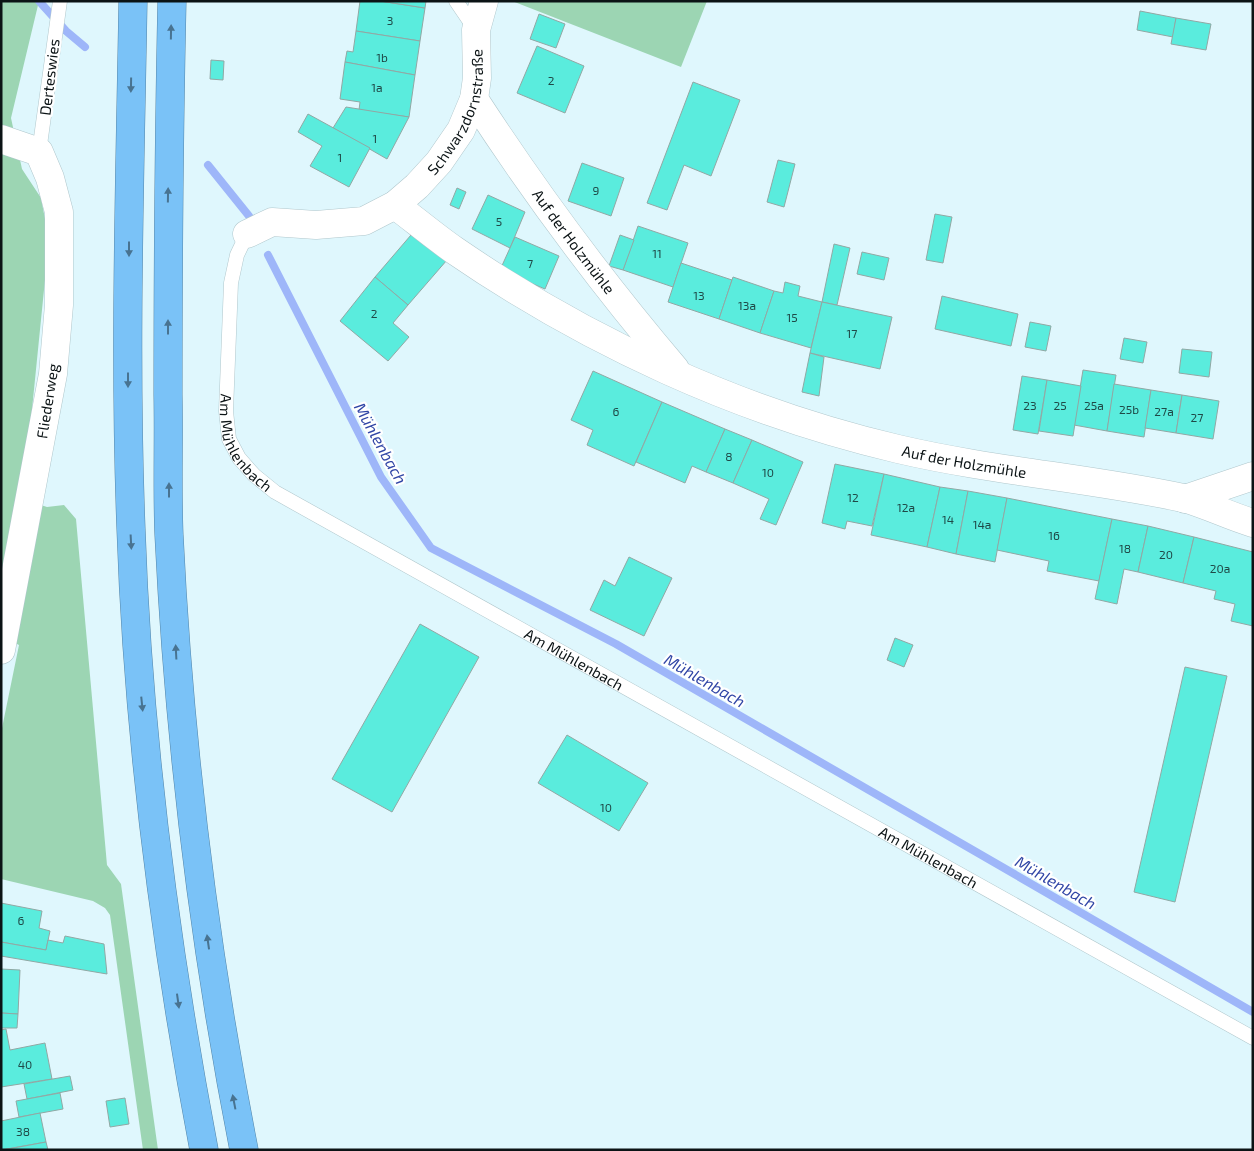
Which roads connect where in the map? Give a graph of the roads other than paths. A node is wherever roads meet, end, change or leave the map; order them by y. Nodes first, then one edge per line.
1 (133, 1) edge
2 (172, 1) edge
3 (456, 1) edge
4 (484, 1) edge
5 (59, 5) edge
6 (476, 30) junction
7 (474, 99) junction
8 (1, 139) edge
9 (39, 152) junction
10 (395, 205) junction
11 (247, 234) joint
12 (682, 378) junction
13 (1253, 476) edge
14 (1186, 499) junction
15 (1253, 524) edge
16 (1, 650) edge
17 (1253, 1038) edge
18 (204, 1150) edge
19 (244, 1150) edge

1 -> 18 highway
19 -> 2 highway
3 - 6 lane
4 - 6 street, Schwarzdornstraße
5 - 9 lane, Derteswies
6 - 7 street, Schwarzdornstraße
7 - 10 street, Schwarzdornstraße
7 - 12 street, Auf der Holzmühle
8 - 9 street
9 - 16 street, Fliederweg
10 - 11 street, Am Mühlenbach
10 - 12 street, Auf der Holzmühle
11 - 17 lane, Am Mühlenbach
12 - 14 street, Auf der Holzmühle
13 - 14 street
14 - 15 street, Auf der Holzmühle

